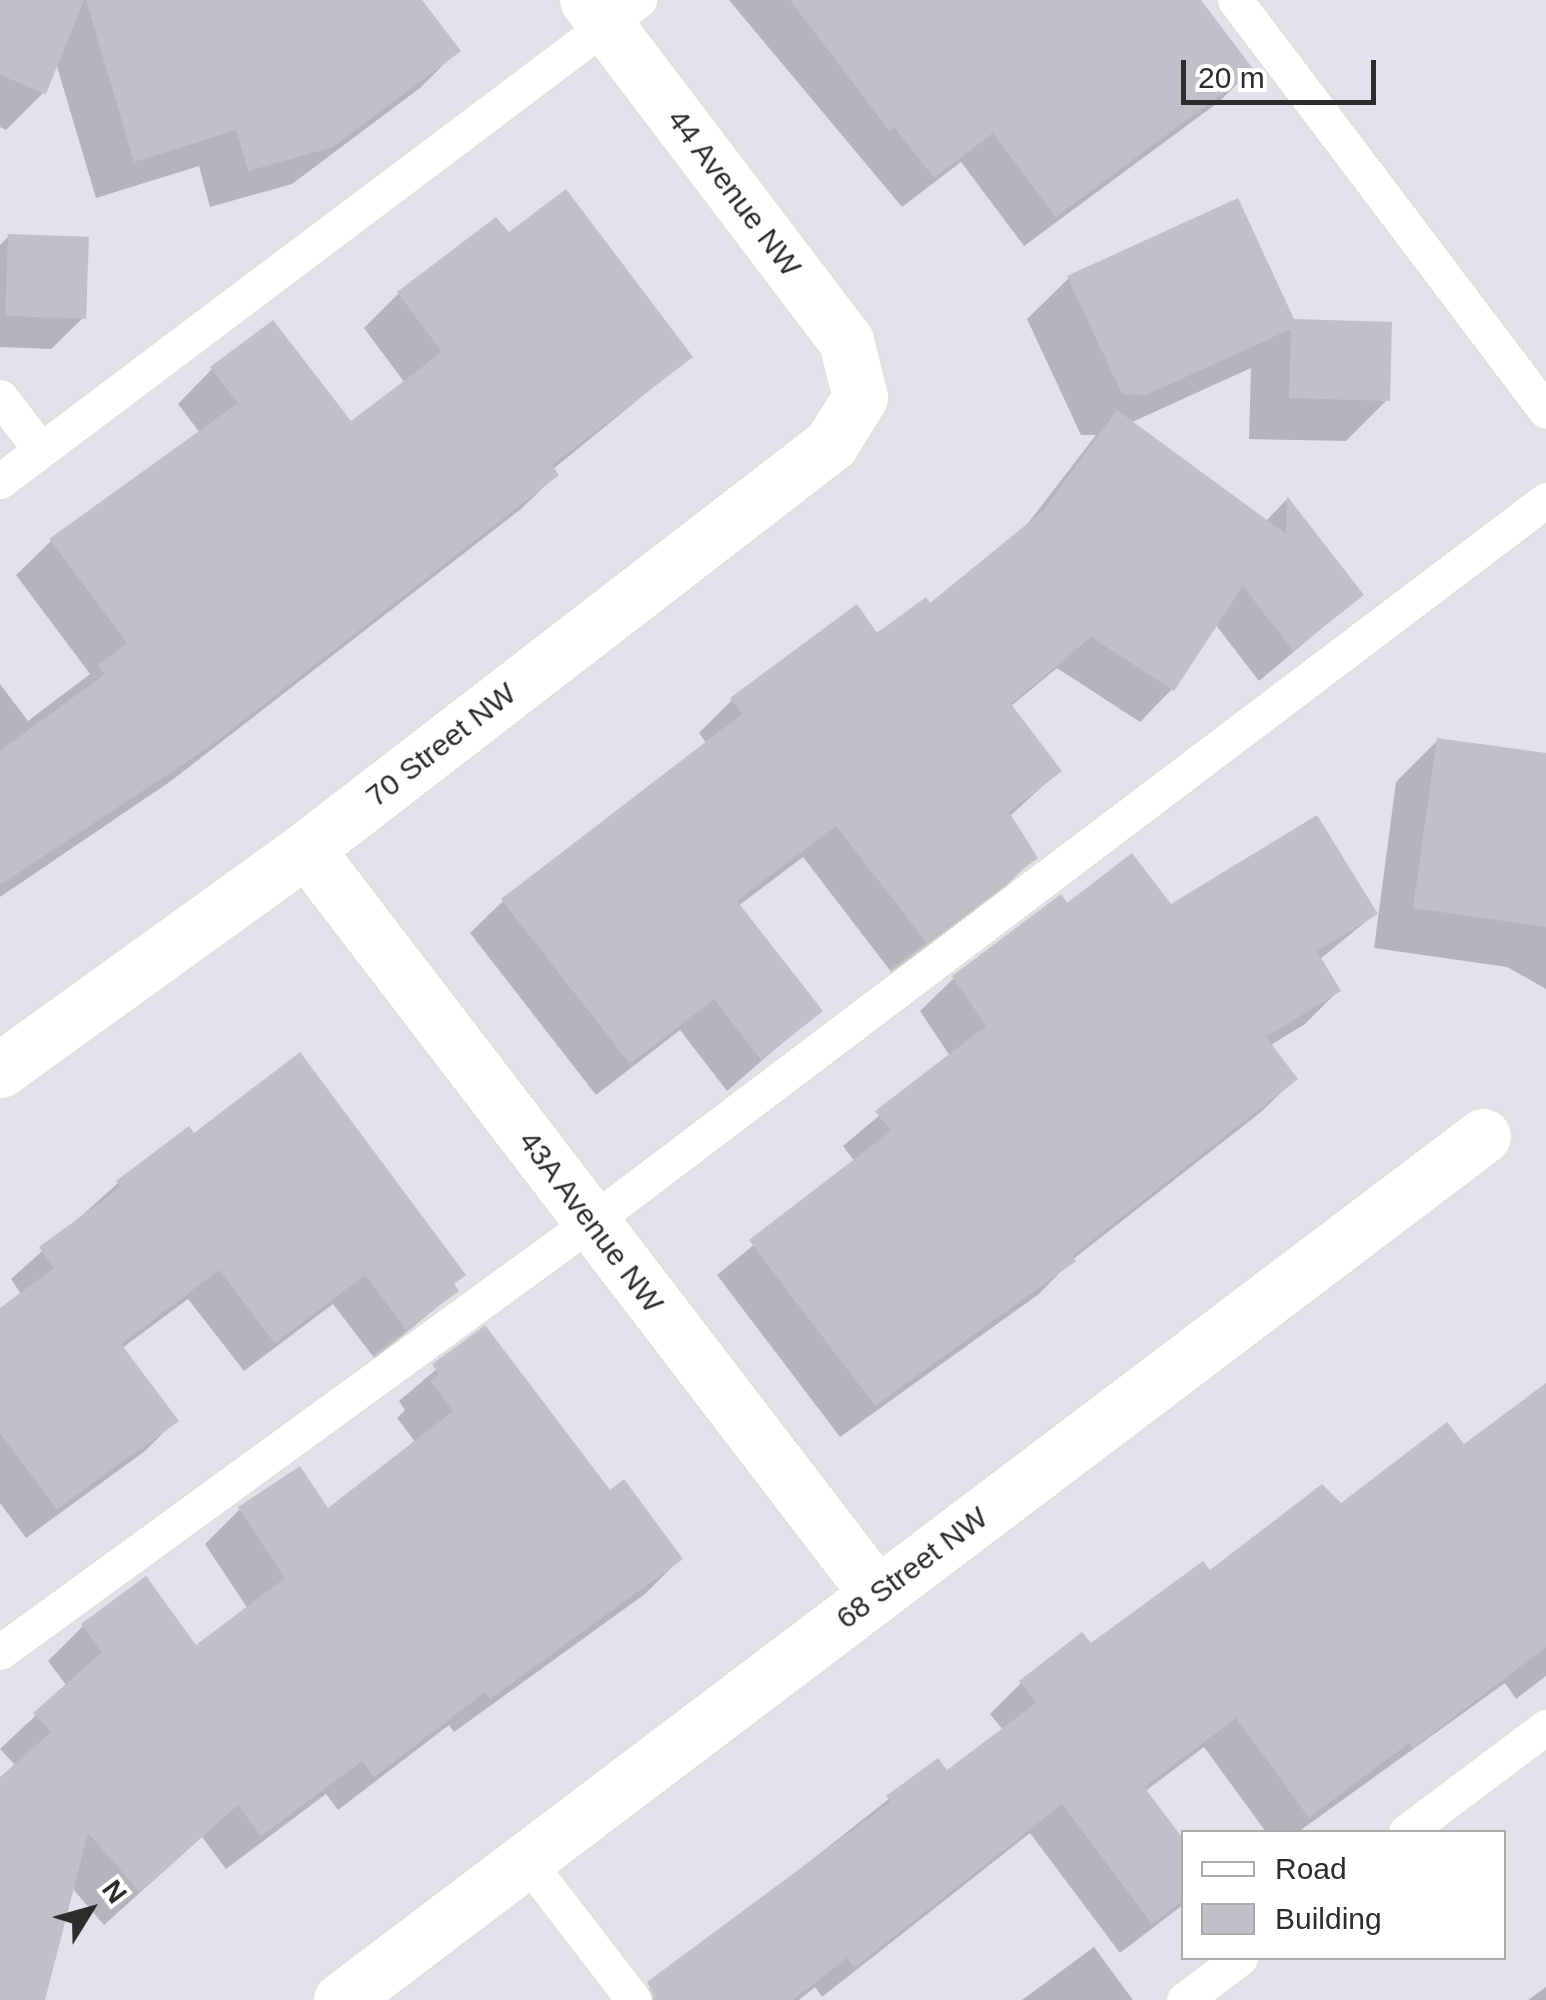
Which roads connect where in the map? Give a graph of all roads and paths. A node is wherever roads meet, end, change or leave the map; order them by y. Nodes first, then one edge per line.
1 (1235, 0) edge
2 (611, 8) edge
3 (0, 397) edge
4 (860, 397) joint
5 (1546, 411) edge
6 (40, 449) junction
7 (0, 480) edge
8 (1546, 500) edge
9 (306, 849) junction
10 (0, 1070) edge
11 (1483, 1136) dead end
12 (591, 1222) junction
13 (877, 1594) junction
14 (0, 1652) edge
15 (1546, 1727) edge
16 (1409, 1830) edge
17 (526, 1860) junction
18 (1237, 1960) edge
19 (341, 2000) edge
20 (634, 2000) edge
21 (1184, 2000) edge

1 - 5 lane
2 - 4 street, 44 Avenue NW
2 - 6 lane
3 - 6 lane
4 - 9 street, 70 Street NW
6 - 7 lane
8 - 12 lane
9 - 10 street, 70 Street NW
9 - 12 street, 43A Avenue NW
11 - 13 street, 68 Street NW
12 - 13 street, 43A Avenue NW
12 - 14 lane
13 - 17 street, 68 Street NW
15 - 16 lane
17 - 19 street, 68 Street NW
17 - 20 lane
18 - 21 lane

